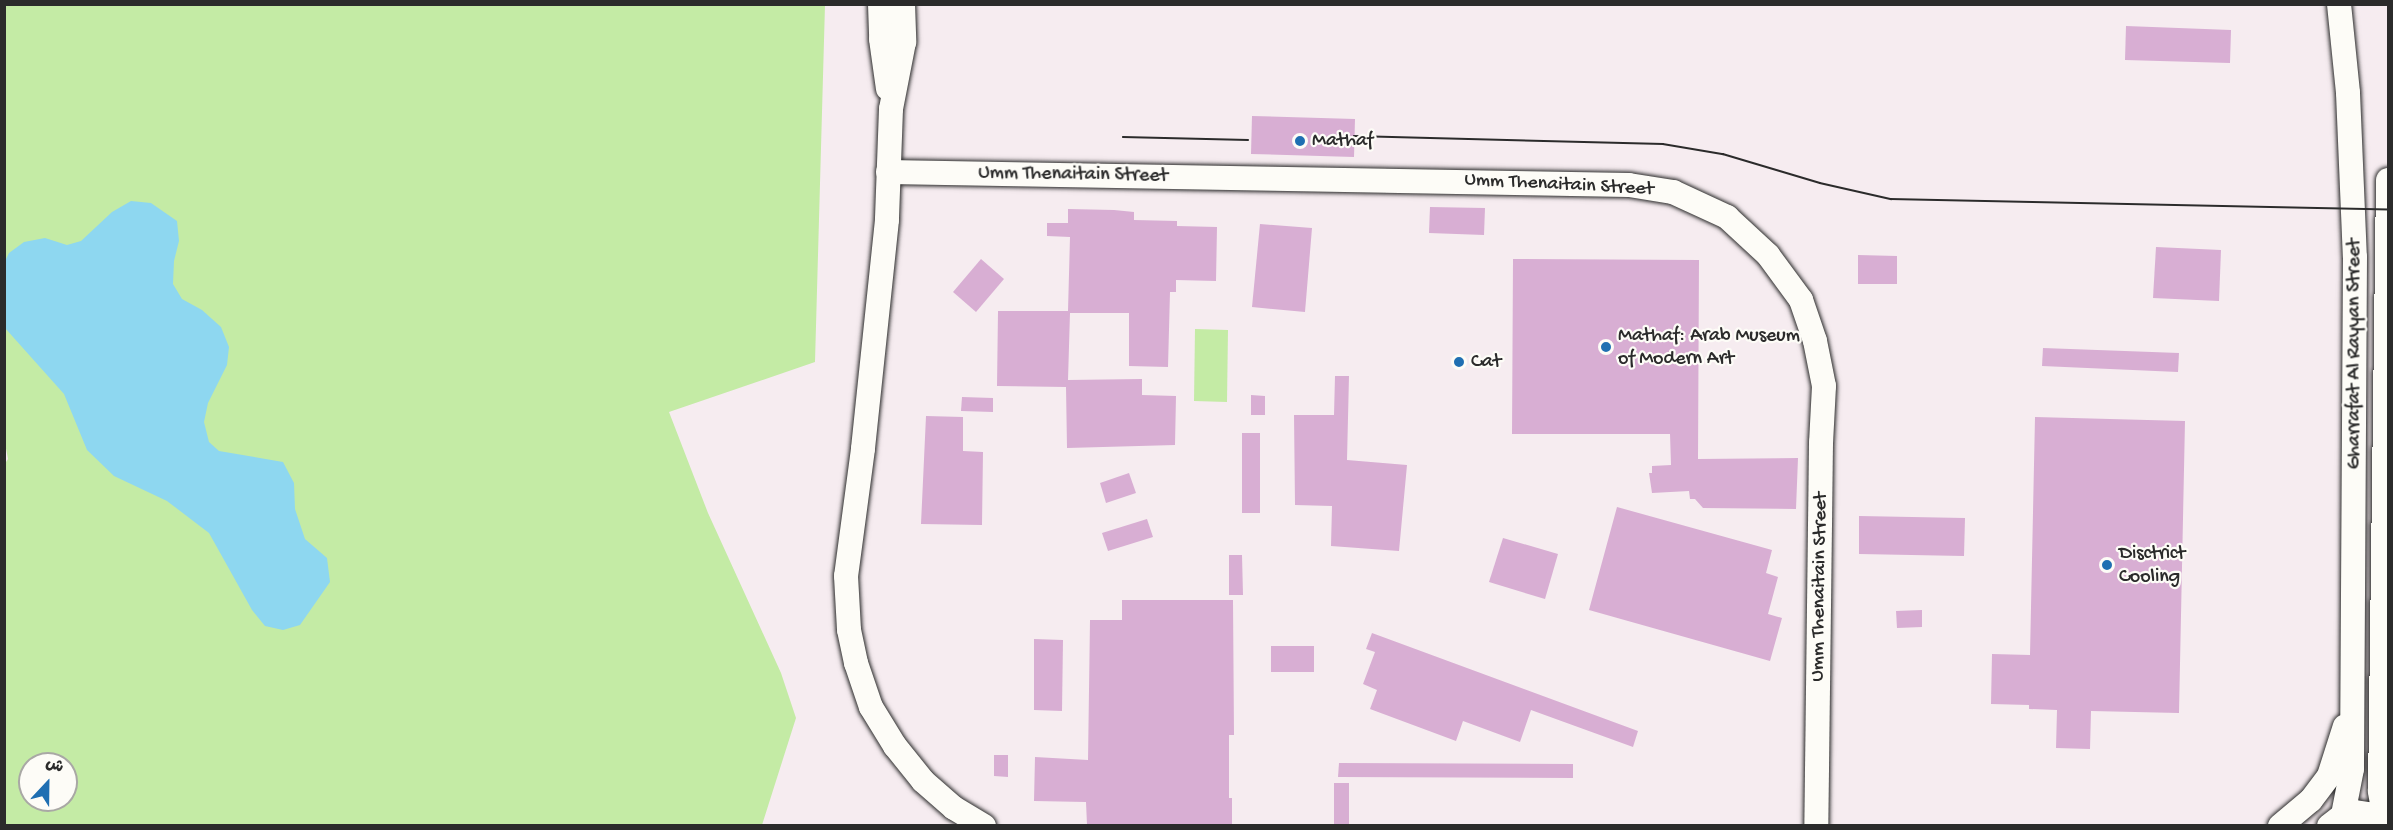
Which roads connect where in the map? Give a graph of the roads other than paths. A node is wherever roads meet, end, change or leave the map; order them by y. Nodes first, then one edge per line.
1 (880, 4) edge
2 (903, 4) edge
3 (2339, 4) edge
4 (891, 109) junction
5 (888, 172) junction
6 (2388, 180) edge
7 (2352, 704) junction
8 (2332, 822) edge
9 (984, 825) edge
10 (1816, 825) edge
11 (2280, 825) edge
12 (2385, 825) edge

1 - 4 street
2 - 4 street
3 - 7 street, Gharrafat Al Rayyan Street
4 - 5 street
5 - 9 street
5 - 10 street, Umm Thenaitain Street
6 - 12 street, Gharrafat Al Rayyan Street
7 - 8 street, Gharrafat Al Rayyan Street
7 - 11 street, Gharrafat Al Rayyan Street
8 - 12 street

